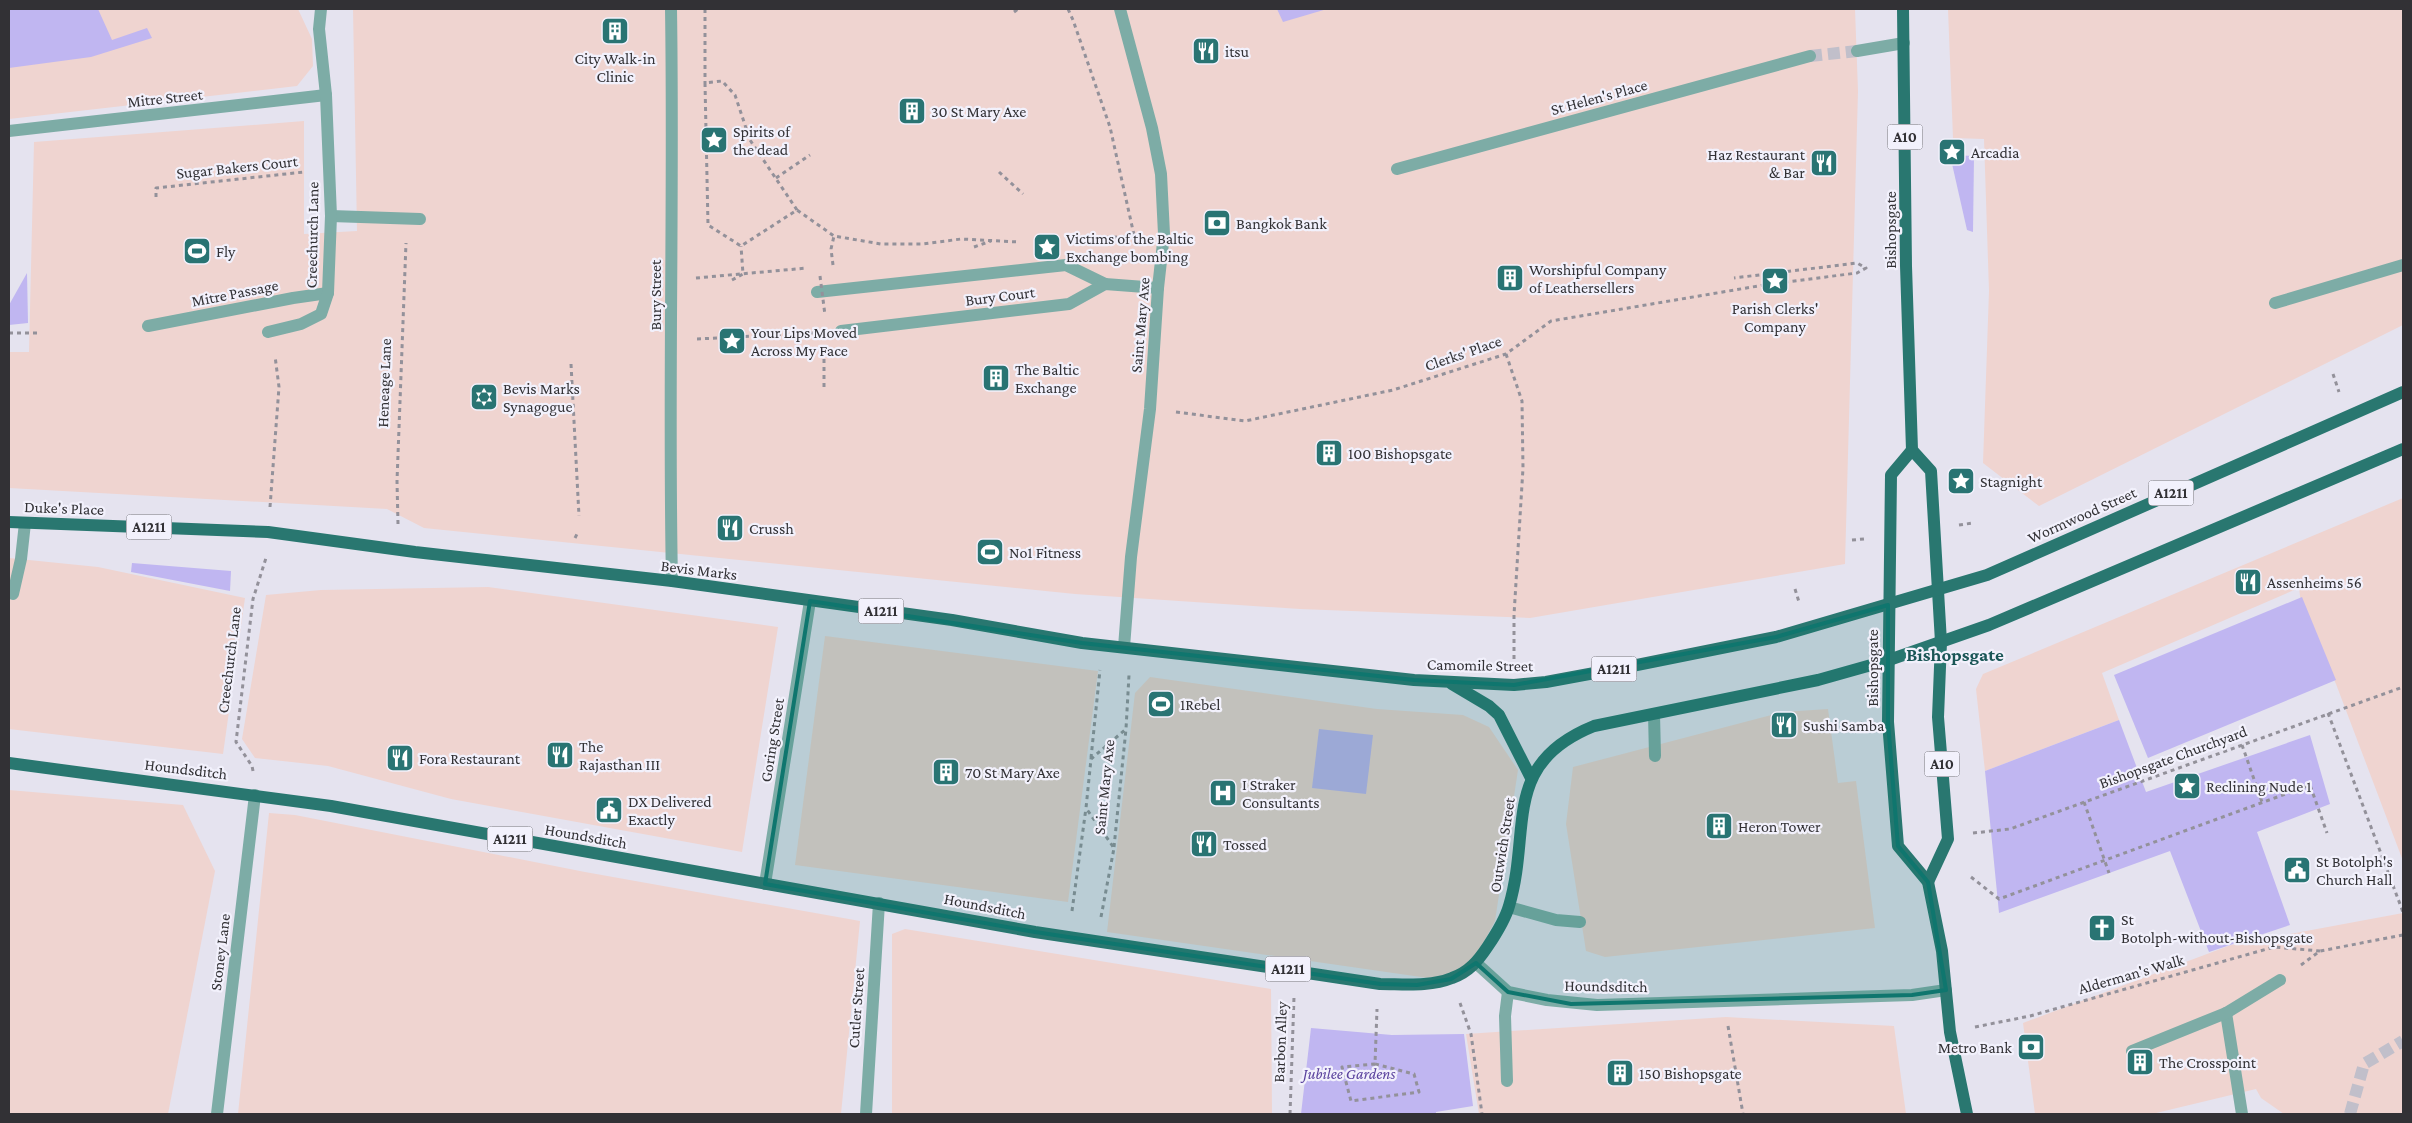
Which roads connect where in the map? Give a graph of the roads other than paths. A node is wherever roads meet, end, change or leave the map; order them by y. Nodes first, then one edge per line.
1 (321, 9) edge
2 (671, 9) edge
3 (1120, 9) edge
4 (1902, 9) edge
5 (1904, 43) junction
6 (1857, 51) tunnel mouth
7 (1810, 56) tunnel mouth
8 (326, 95) junction
9 (9, 131) edge
10 (1396, 169) dead end
11 (331, 216) junction
12 (414, 218) road end
13 (2403, 265) edge
14 (1105, 284) junction
15 (1158, 288) junction
16 (817, 292) dead end
17 (328, 293) junction
18 (2275, 303) dead end
19 (148, 326) dead end
20 (840, 331) dead end
21 (268, 332) road end
22 (2403, 392) edge
23 (2403, 449) edge
24 (1912, 450) junction
25 (9, 522) edge
26 (25, 523) junction
27 (268, 532) joint
28 (672, 582) junction
29 (1938, 590) junction
30 (13, 594) dead end
31 (810, 602) junction
32 (1888, 605) junction
33 (1941, 642) junction
34 (1124, 647) junction
35 (1889, 660) junction
36 (1450, 683) junction
37 (1654, 714) junction
38 (1655, 756) dead end
39 (9, 764) edge
40 (1531, 778) junction
41 (255, 795) junction
42 (1928, 882) junction
43 (764, 884) junction
44 (879, 903) junction
45 (1509, 907) junction
46 (1580, 922) dead end
47 (1476, 963) junction
48 (2280, 980) dead end
49 (1946, 990) junction
50 (1508, 992) junction
51 (2226, 1014) junction
52 (2132, 1051) dead end
53 (1507, 1082) dead end
54 (217, 1114) edge
55 (866, 1114) edge
56 (1967, 1114) edge
57 (2242, 1114) edge

1 - 8 street, Creechurch Lane
2 - 28 street, Bury Street
3 - 15 street, Saint Mary Axe
4 - 5 main road, Bishopsgate / A10
5 - 6 street
5 - 24 main road, Bishopsgate / A10
7 - 10 street, St Helen's Place
8 - 9 street, Mitre Street
8 - 11 street, Creechurch Lane
11 - 12 street
11 - 17 street, Creechurch Lane
13 - 18 street
14 - 15 street
14 - 16 street
14 - 20 street, Bury Court
15 - 34 street, Saint Mary Axe
17 - 19 street, Mitre Passage
17 - 21 street, Creechurch Lane
22 - 29 main road, Wormwood Street / A1211
23 - 33 main road
24 - 29 main road, A10
24 - 32 main road, Bishopsgate
25 - 26 main road, Duke's Place / A1211
26 - 27 main road, Duke's Place / A1211
26 - 30 street
27 - 28 main road, Bevis Marks / A1211
28 - 31 main road, Bevis Marks / A1211
29 - 32 main road, Wormwood Street
29 - 33 main road, A10
31 - 34 main road, Bevis Marks / A1211
31 - 43 street, Goring Street
32 - 35 main road, Bishopsgate
32 - 36 main road, Camomile Street / A1211
33 - 35 main road
33 - 42 main road, A10
34 - 36 main road, Camomile Street / A1211
35 - 37 main road, A1211
35 - 42 main road, Bishopsgate
36 - 40 main road, A1211
37 - 38 street
37 - 40 main road, Outwich Street / A1211
39 - 41 main road, Houndsditch / A1211
40 - 45 main road, Outwich Street / A1211
41 - 43 main road, Houndsditch / A1211
41 - 54 street, Stoney Lane
42 - 49 main road, Bishopsgate
43 - 44 main road, Houndsditch / A1211
44 - 47 main road, Houndsditch / A1211
44 - 55 street, Cutler Street
45 - 46 street
45 - 47 main road, Outwich Street / A1211
47 - 50 street
48 - 51 street
49 - 50 street, Houndsditch
49 - 56 main road, Bishopsgate
50 - 53 street
51 - 52 street
51 - 57 street

